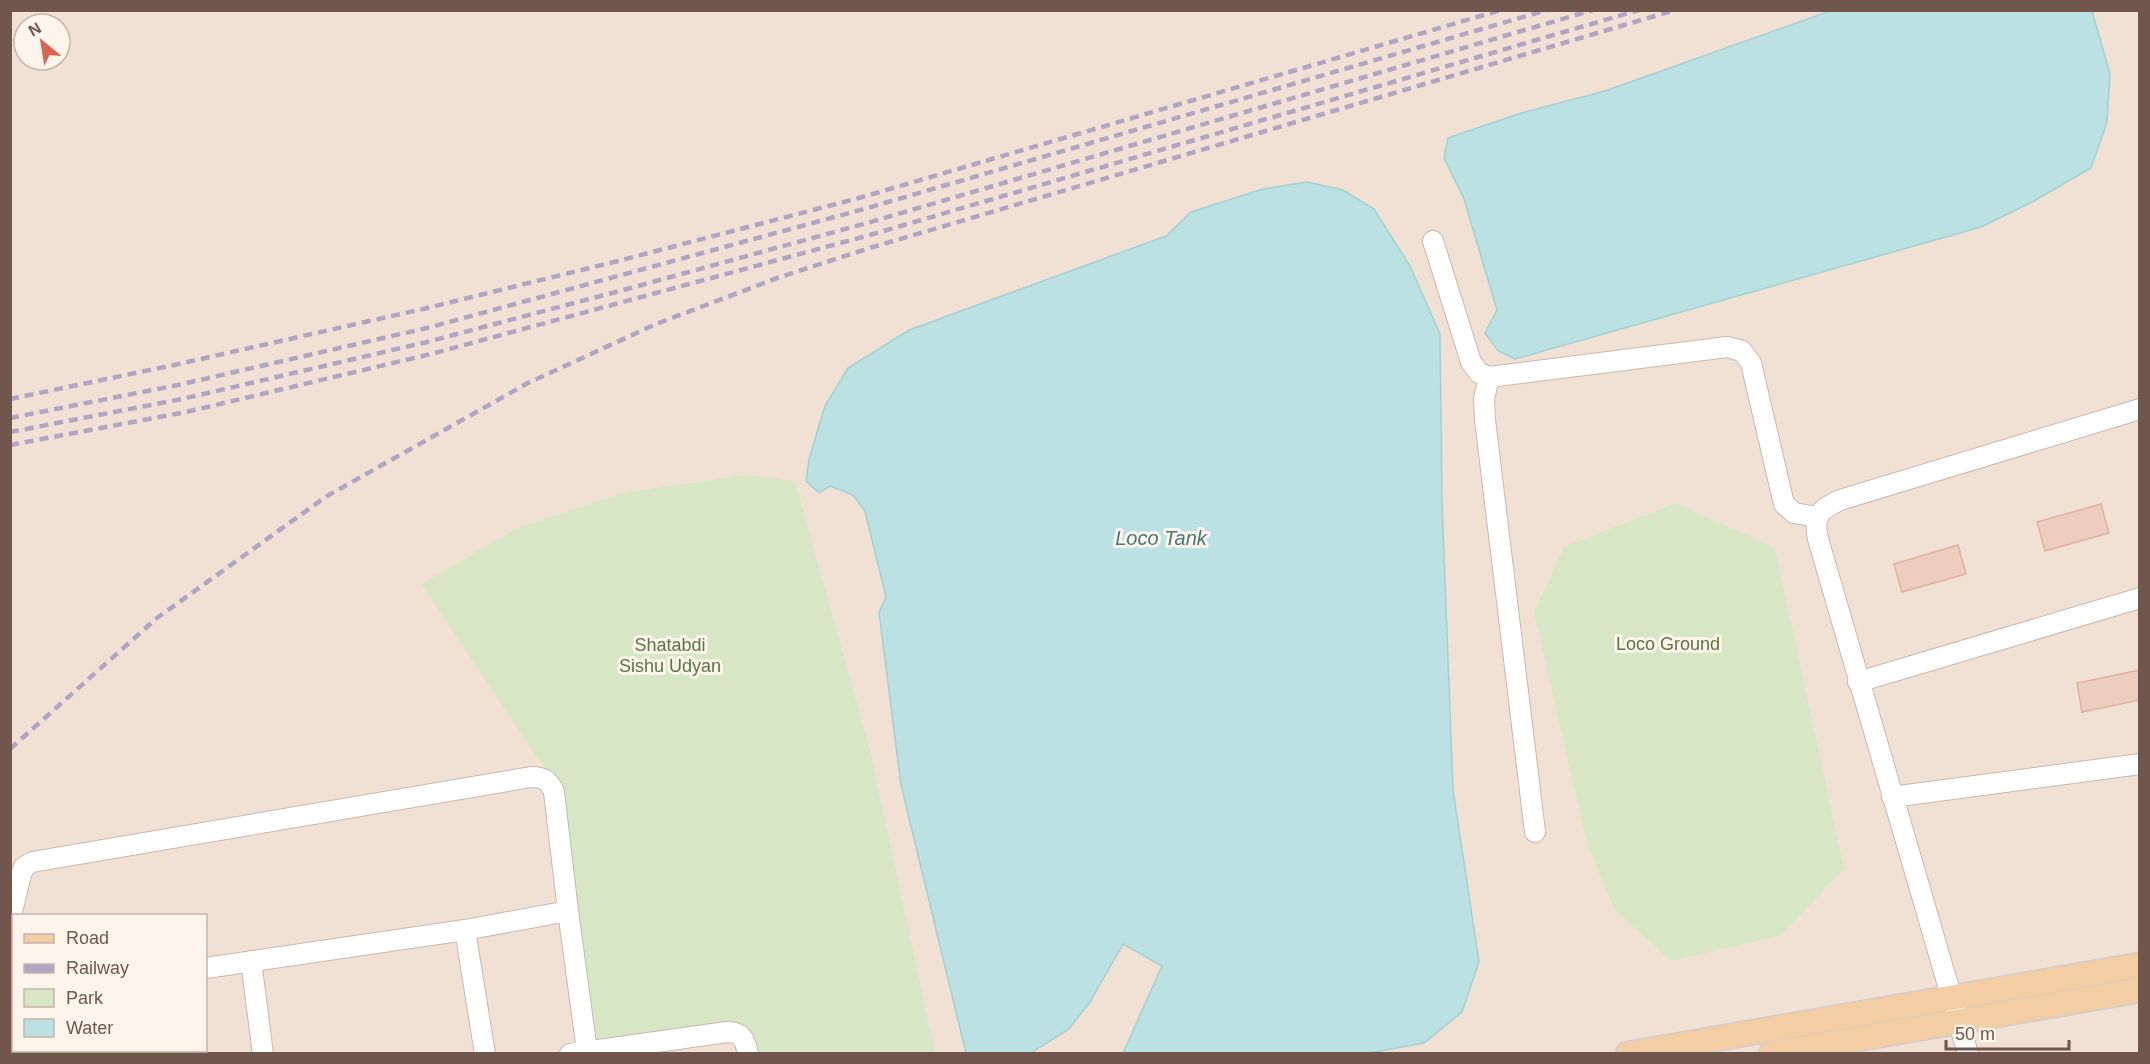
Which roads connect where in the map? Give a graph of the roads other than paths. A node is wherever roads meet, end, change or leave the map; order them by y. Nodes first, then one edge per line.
1 (1433, 242) dead end
2 (1489, 377) junction
3 (2139, 409) edge
4 (1817, 517) junction
5 (2139, 598) edge
6 (1858, 682) junction
7 (2139, 764) edge
8 (1892, 797) junction
9 (1535, 832) dead end
10 (568, 911) junction
11 (10, 921) edge
12 (465, 930) junction
13 (251, 961) junction
14 (2139, 966) edge
15 (207, 968) edge
16 (2139, 990) edge
17 (1955, 1009) junction
18 (578, 1052) edge
19 (263, 1053) edge
20 (485, 1053) edge
21 (748, 1053) edge
22 (1628, 1053) edge
23 (1771, 1053) edge
24 (1968, 1053) edge

1 - 2 street
2 - 4 street
2 - 9 street
3 - 4 street
4 - 6 street
5 - 6 street
6 - 8 street
7 - 8 street
8 - 17 street
10 - 11 street
10 - 12 street
10 - 18 street
12 - 13 street
12 - 20 street
13 - 15 street
13 - 19 street
14 - 17 main road
16 - 17 main road
17 - 22 main road
17 - 23 main road
17 - 24 street
18 - 21 street

